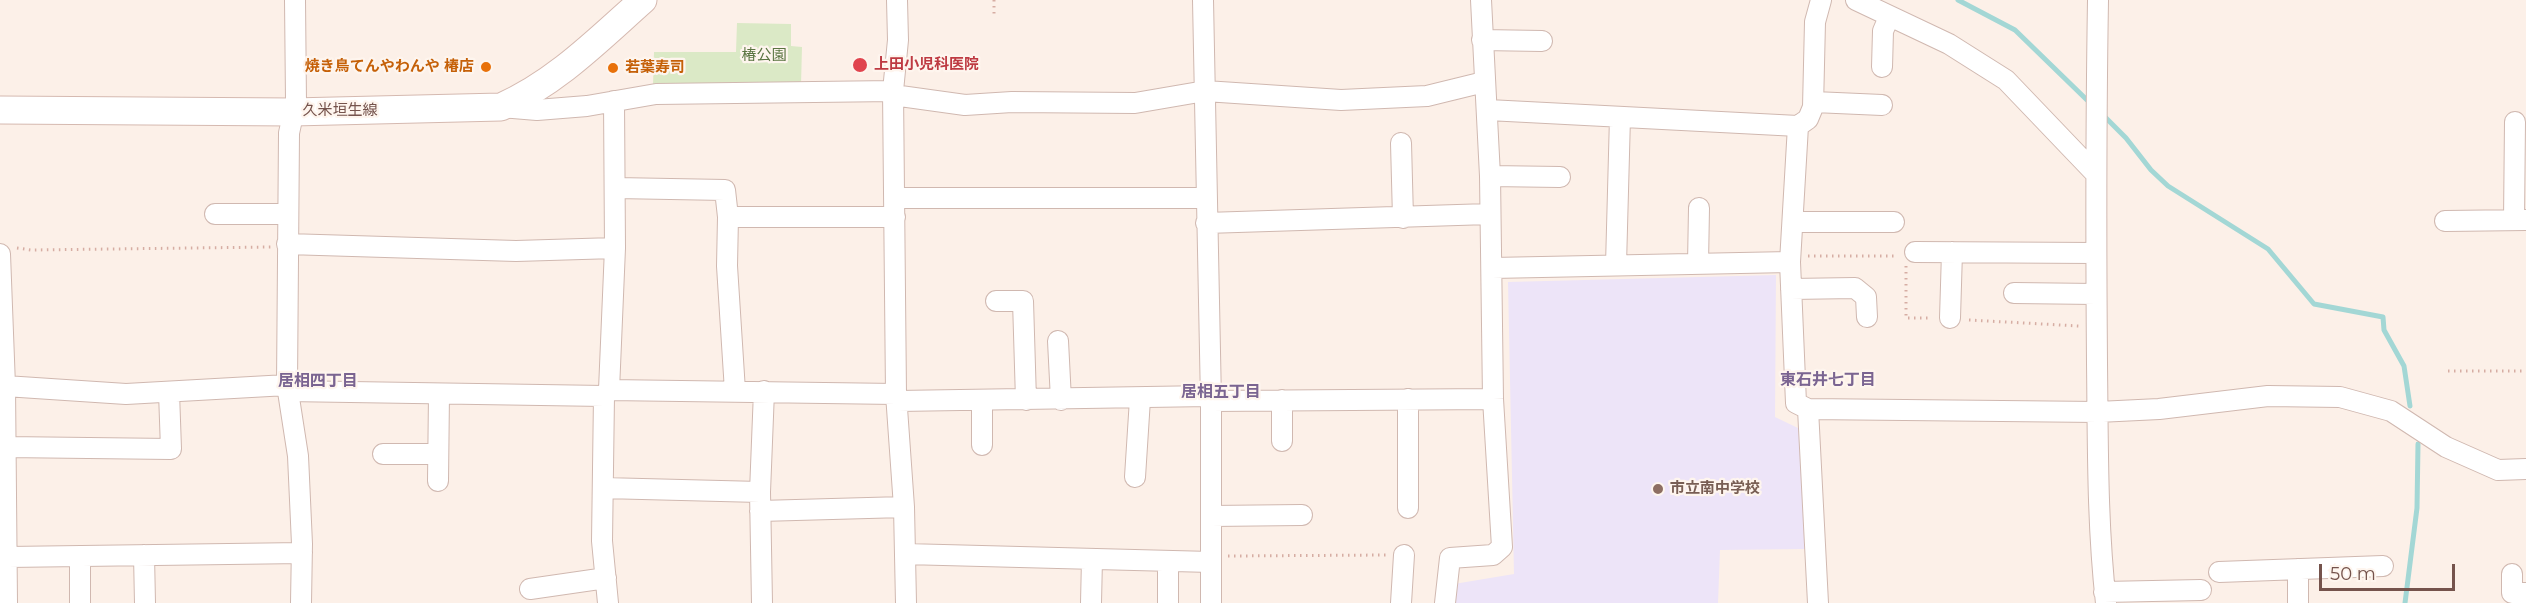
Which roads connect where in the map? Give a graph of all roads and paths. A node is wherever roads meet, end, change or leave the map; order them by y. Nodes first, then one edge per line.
1 (295, 0) edge
2 (643, 0) edge
3 (897, 0) edge
4 (994, 0) edge
5 (1203, 0) edge
6 (1481, 0) edge
7 (1821, 0) edge
8 (1856, 0) edge
9 (2098, 0) edge
10 (994, 17) dead end
11 (1889, 17) junction
12 (1482, 40) junction
13 (1542, 41) dead end
14 (1882, 67) dead end
15 (1484, 82) junction
16 (1205, 91) junction
17 (893, 93) junction
18 (614, 101) junction
19 (1814, 102) junction
20 (1882, 105) dead end
21 (501, 107) junction
22 (0, 110) edge
23 (1488, 110) junction
24 (292, 112) junction
25 (1620, 117) junction
26 (2515, 122) dead end
27 (1798, 126) junction
28 (1401, 143) dead end
29 (2095, 173) junction
30 (1490, 176) junction
31 (1560, 177) dead end
32 (616, 188) junction
33 (1206, 198) junction
34 (895, 208) junction
35 (1699, 208) dead end
36 (215, 214) dead end
37 (288, 214) junction
38 (1489, 214) junction
39 (728, 217) junction
40 (1403, 218) junction
41 (2520, 220) edge
42 (2445, 221) dead end
43 (1793, 222) junction
44 (1894, 222) dead end
45 (1206, 223) junction
46 (287, 245) junction
47 (615, 248) junction
48 (8, 251) edge
49 (1915, 252) dead end
50 (1952, 252) junction
51 (2096, 253) junction
52 (1790, 262) junction
53 (1698, 264) junction
54 (1616, 265) junction
55 (1492, 268) junction
56 (1791, 289) junction
57 (2014, 293) dead end
58 (2096, 294) junction
59 (996, 301) dead end
60 (1867, 317) dead end
61 (1950, 318) dead end
62 (1058, 341) dead end
63 (2448, 371) dead end
64 (2526, 371) edge
65 (5, 386) junction
66 (287, 388) junction
67 (735, 391) junction
68 (169, 392) junction
69 (764, 392) junction
70 (606, 393) junction
71 (439, 394) junction
72 (897, 397) junction
73 (1140, 399) junction
74 (1210, 399) junction
75 (1408, 399) junction
76 (1493, 399) junction
77 (982, 400) junction
78 (1026, 400) junction
79 (1061, 400) junction
80 (1282, 400) junction
81 (1808, 409) junction
82 (2097, 412) junction
83 (4, 438) edge
84 (1282, 441) dead end
85 (982, 445) dead end
86 (383, 454) dead end
87 (438, 454) junction
88 (2526, 469) edge
89 (1136, 477) dead end
90 (438, 481) dead end
91 (603, 488) junction
92 (760, 501) junction
93 (904, 507) junction
94 (1408, 508) dead end
95 (1302, 515) dead end
96 (1212, 516) junction
97 (302, 553) junction
98 (905, 554) junction
99 (144, 555) junction
100 (1404, 555) joint
101 (80, 556) junction
102 (8, 557) junction
103 (1092, 559) junction
104 (1211, 559) junction
105 (1168, 561) junction
106 (2384, 566) dead end
107 (2298, 569) junction
108 (2219, 572) dead end
109 (2512, 574) dead end
110 (606, 578) junction
111 (530, 589) dead end
112 (2202, 590) dead end
113 (2526, 593) edge
114 (2105, 597) edge
115 (7, 603) edge
116 (81, 603) edge
117 (145, 603) edge
118 (301, 603) edge
119 (608, 603) edge
120 (762, 603) edge
121 (906, 603) edge
122 (1091, 603) edge
123 (1168, 603) edge
124 (1210, 603) edge
125 (1401, 603) edge
126 (1445, 603) edge
127 (1818, 603) edge
128 (2298, 603) edge

1 - 24 street
2 - 21 main road, 久米垣生線
3 - 17 street
4 - 10 path
5 - 16 street
6 - 12 street
7 - 19 street
8 - 11 street
9 - 29 street
11 - 14 street
11 - 29 street
12 - 13 street
12 - 15 street
15 - 16 street
15 - 23 street
16 - 17 street
16 - 33 street
17 - 18 street
17 - 34 street
18 - 21 street
18 - 32 street
19 - 20 street
19 - 27 street
21 - 24 main road, 久米垣生線
22 - 24 main road, 久米垣生線
23 - 25 street
23 - 30 street
24 - 37 street
25 - 27 street
25 - 54 street
26 - 41 street
27 - 43 street
28 - 40 street
29 - 51 street
30 - 31 street
30 - 38 street
32 - 39 street
32 - 47 street
33 - 34 street
33 - 45 street
34 - 39 street
34 - 72 street
35 - 53 street
36 - 37 street
37 - 46 street
38 - 40 street
38 - 55 street
39 - 67 street
40 - 45 street
41 - 42 street
43 - 44 street
43 - 52 street
45 - 74 street
46 - 47 street
46 - 48 path
46 - 66 street
47 - 70 street
48 - 65 street
49 - 50 street
50 - 51 street
50 - 61 street
51 - 58 street
52 - 53 street
52 - 56 street
53 - 54 street
54 - 55 street
55 - 76 street
56 - 60 street
56 - 81 street
57 - 58 street
58 - 82 street
59 - 78 street
62 - 79 street
63 - 64 path
65 - 68 street
65 - 83 street
66 - 68 street
66 - 71 street
66 - 97 street
67 - 69 street
67 - 70 street
68 - 83 street
69 - 72 street
69 - 92 street
70 - 71 street
70 - 91 street
71 - 87 street
72 - 77 street
72 - 93 street
73 - 74 street
73 - 79 street
73 - 89 street
74 - 80 street
74 - 96 street
75 - 76 street
75 - 80 street
75 - 94 street
76 - 126 street
77 - 78 street
77 - 85 street
78 - 79 street
80 - 84 street
81 - 82 street
81 - 127 street
82 - 88 street
82 - 114 street
83 - 102 street
86 - 87 street
87 - 90 street
91 - 92 street
91 - 110 street
92 - 93 street
92 - 120 street
93 - 98 street
95 - 96 street
96 - 104 street
97 - 99 street
97 - 118 street
98 - 103 street
98 - 121 street
99 - 101 street
99 - 117 street
100 - 104 path
100 - 125 street
101 - 102 street
101 - 116 street
102 - 115 street
103 - 105 street
103 - 122 street
104 - 105 street
104 - 124 street
105 - 123 street
106 - 107 street
107 - 108 street
107 - 128 street
109 - 113 street
110 - 111 street
110 - 119 street
112 - 114 street

